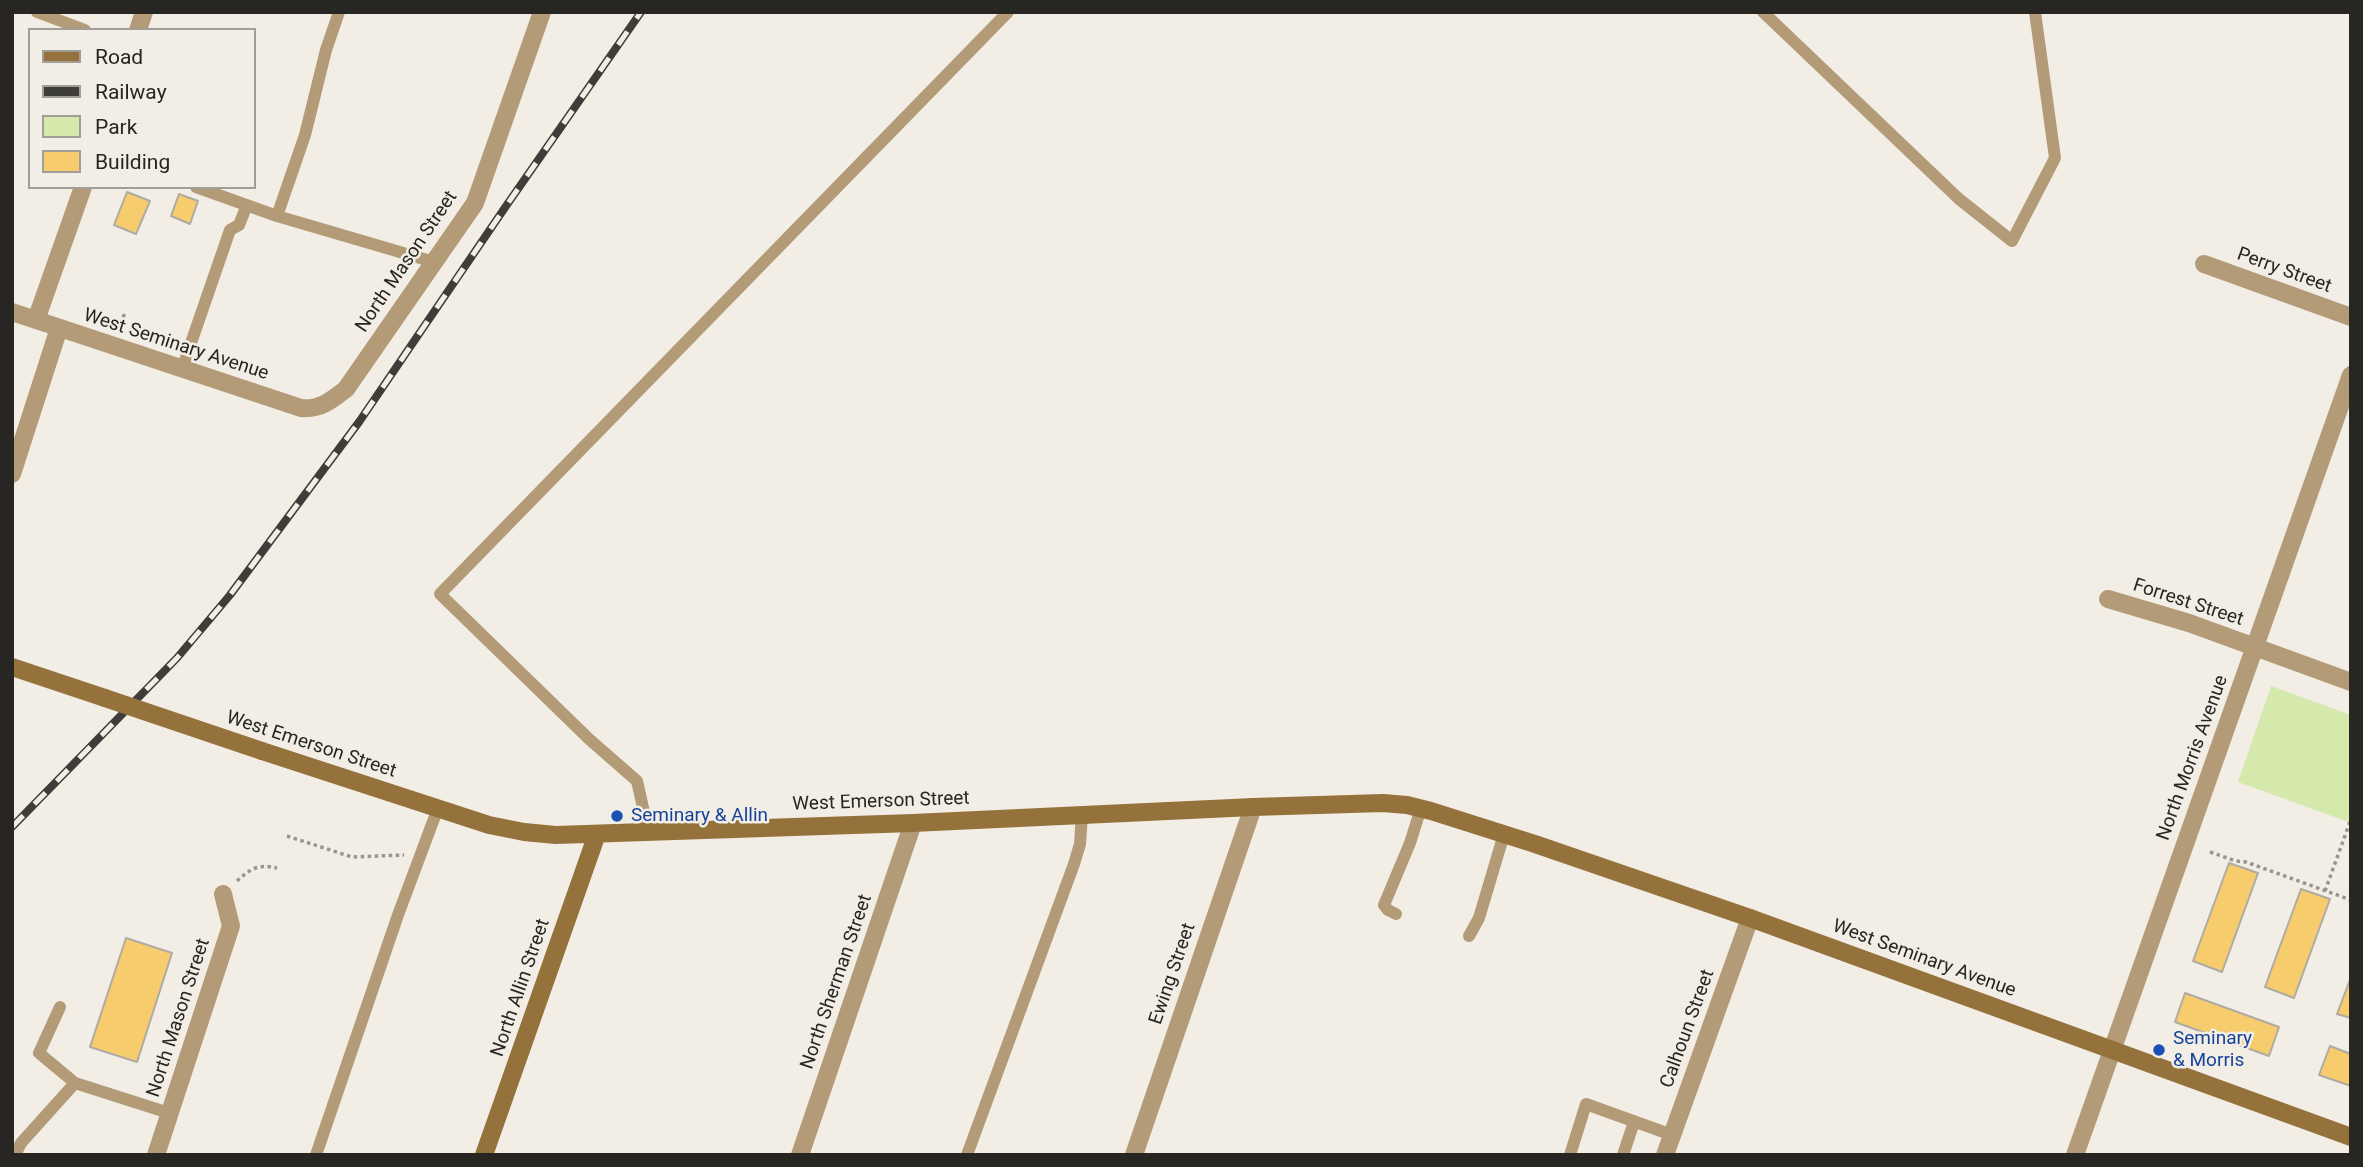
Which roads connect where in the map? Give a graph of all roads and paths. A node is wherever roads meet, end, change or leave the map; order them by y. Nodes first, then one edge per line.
1 (37, 12) edge
2 (339, 12) edge
3 (542, 12) edge
4 (1008, 12) edge
5 (1763, 12) edge
6 (2035, 12) edge
7 (80, 28) edge
8 (82, 189) edge
9 (202, 189) edge
10 (247, 205) junction
11 (277, 216) junction
12 (434, 262) junction
13 (2204, 264) dead end
14 (12, 312) edge
15 (125, 312) dead end
16 (2351, 317) edge
17 (36, 320) junction
18 (121, 324) dead end
19 (59, 328) junction
20 (182, 369) junction
21 (2351, 375) edge
22 (328, 403) joint
23 (12, 474) edge
24 (2108, 599) dead end
25 (2254, 647) junction
26 (12, 667) edge
27 (2351, 682) edge
28 (1253, 807) junction
29 (438, 808) junction
30 (1421, 808) junction
31 (1082, 814) junction
32 (2351, 819) edge
33 (914, 823) junction
34 (1480, 827) joint
35 (643, 832) junction
36 (597, 834) junction
37 (1504, 834) junction
38 (287, 836) dead end
39 (2210, 852) dead end
40 (414, 855) dead end
41 (277, 868) dead end
42 (2325, 891) junction
43 (223, 894) joint
44 (2351, 900) edge
45 (1396, 914) dead end
46 (1750, 918) junction
47 (1469, 936) dead end
48 (60, 1007) dead end
49 (2112, 1049) junction
50 (75, 1083) junction
51 (169, 1113) junction
52 (1634, 1122) junction
53 (1672, 1135) junction
54 (2351, 1137) edge
55 (15, 1155) edge
56 (156, 1155) edge
57 (316, 1155) edge
58 (484, 1155) edge
59 (800, 1155) edge
60 (967, 1155) edge
61 (1134, 1155) edge
62 (1570, 1155) edge
63 (1623, 1155) edge
64 (1665, 1155) edge
65 (2075, 1155) edge

1 - 7 lane
2 - 11 lane
3 - 12 street, North Mason Street
4 - 35 lane
5 - 6 lane
8 - 17 street
9 - 10 lane
10 - 11 lane
10 - 20 lane
11 - 12 lane
12 - 22 street, North Mason Street
13 - 16 street, Perry Street
14 - 17 street, West Seminary Avenue
15 - 18 path
17 - 19 street, West Seminary Avenue
19 - 20 street, West Seminary Avenue
19 - 23 street
20 - 22 street, West Seminary Avenue
21 - 25 street, North Morris Avenue
24 - 25 street, Forrest Street
25 - 27 street, Forrest Street
25 - 49 street, North Morris Avenue
26 - 29 street, West Emerson Street, bridge
28 - 30 street, West Emerson Street
28 - 31 street, West Emerson Street
28 - 61 street, Ewing Street
29 - 36 street, West Emerson Street
29 - 57 lane
30 - 34 street, West Emerson Street
30 - 45 lane
31 - 33 street, West Emerson Street
31 - 60 lane
32 - 42 path
33 - 35 street, West Emerson Street
33 - 59 street, North Sherman Street
34 - 37 street, West Seminary Avenue
35 - 36 street, West Emerson Street
36 - 58 street, North Allin Street
37 - 46 street, West Seminary Avenue
37 - 47 lane
38 - 40 path
39 - 42 path
41 - 43 path
42 - 44 path
43 - 51 street, North Mason Street
46 - 49 street, West Seminary Avenue
46 - 53 street, Calhoun Street
48 - 50 lane
49 - 54 street, West Seminary Avenue
49 - 65 street, North Morris Avenue
50 - 51 lane
50 - 55 lane
51 - 56 street, North Mason Street
52 - 53 lane
52 - 62 lane
52 - 63 lane
53 - 64 street, Calhoun Street

